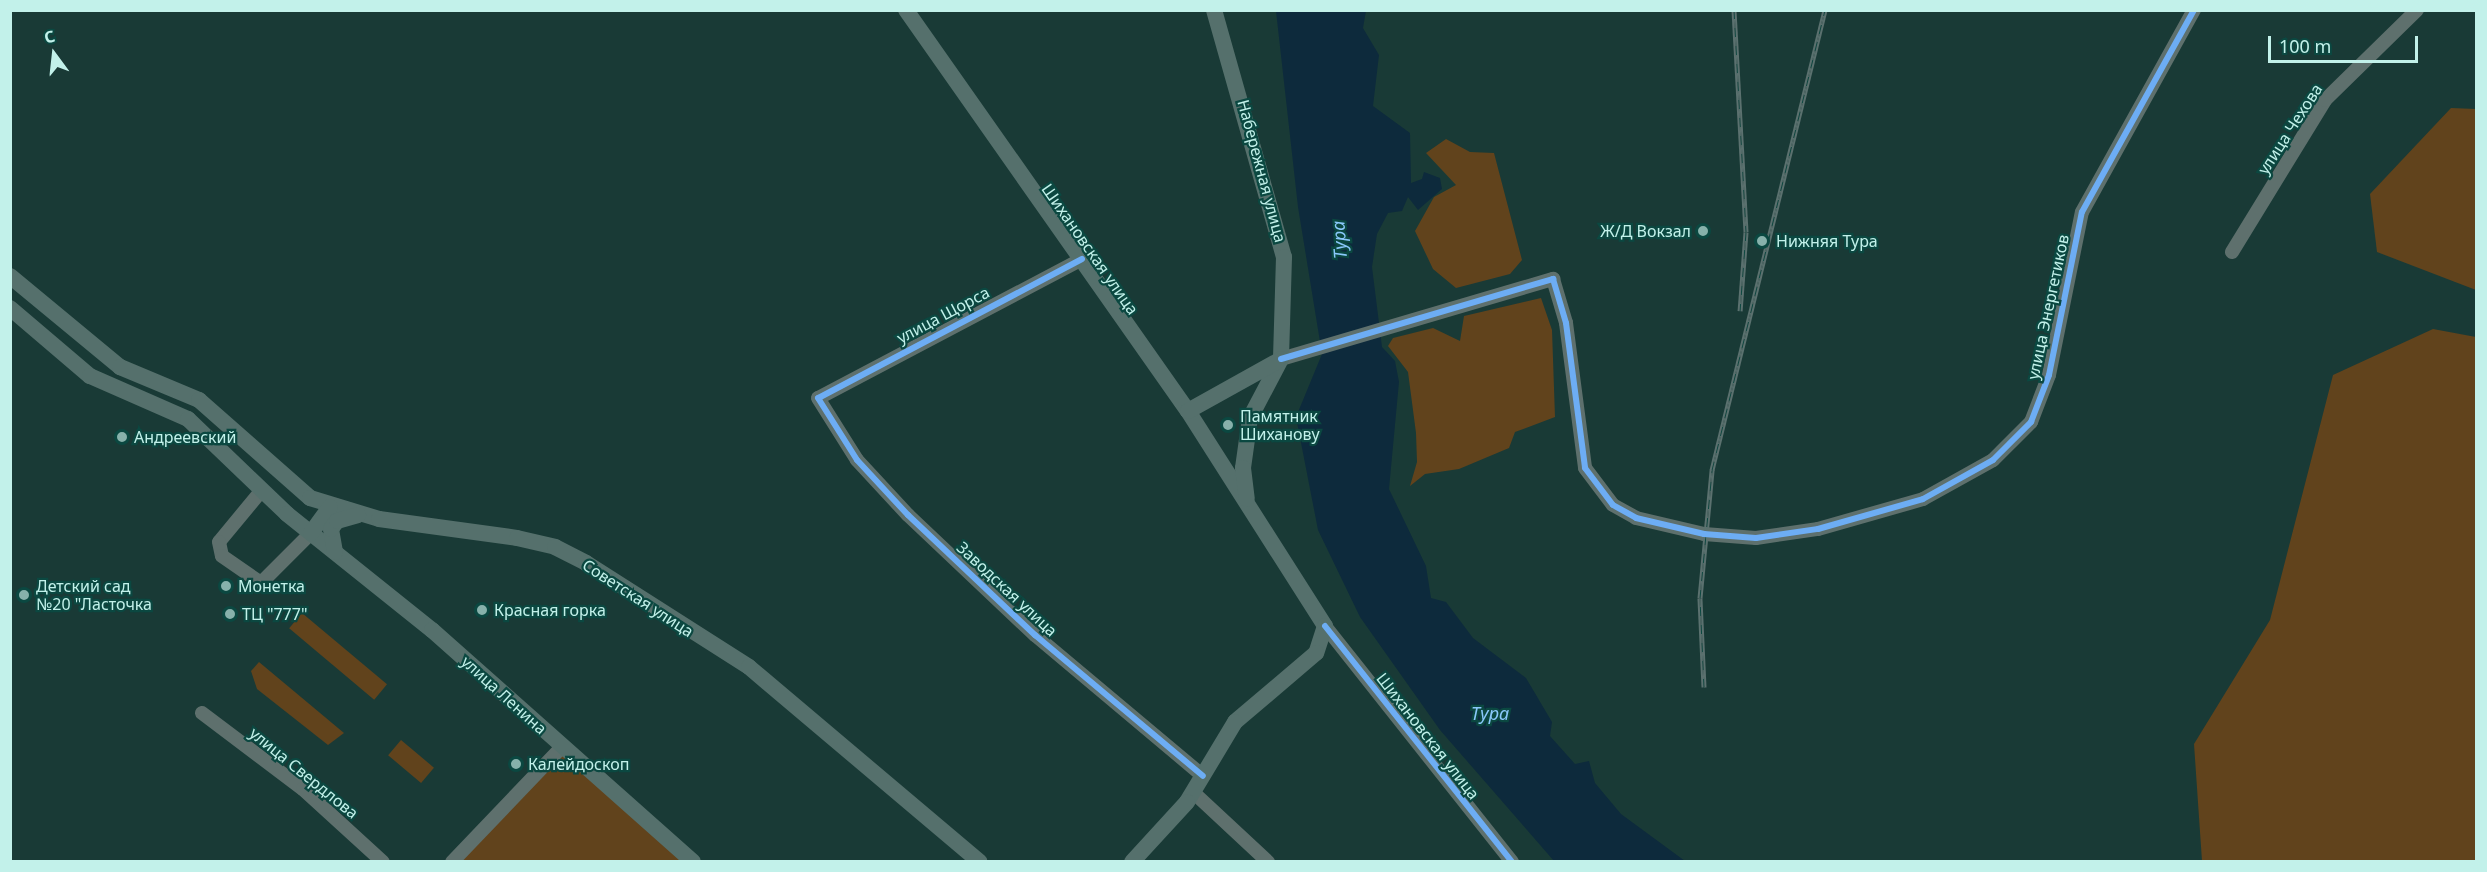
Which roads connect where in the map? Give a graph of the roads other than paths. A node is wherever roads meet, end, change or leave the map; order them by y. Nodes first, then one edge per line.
1 (906, 10) edge
2 (1214, 10) edge
3 (2194, 10) edge
4 (2417, 10) edge
5 (2232, 252) dead end
6 (1082, 259) junction
7 (10, 276) edge
8 (10, 308) edge
9 (104, 354) junction
10 (1281, 359) junction
11 (129, 370) junction
12 (87, 374) junction
13 (116, 388) junction
14 (818, 398) joint
15 (198, 399) junction
16 (1188, 411) junction
17 (186, 419) junction
18 (278, 472) junction
19 (262, 490) junction
20 (1248, 506) junction
21 (330, 507) junction
22 (362, 515) junction
23 (311, 532) junction
24 (335, 552) junction
25 (1325, 626) junction
26 (202, 713) dead end
27 (561, 748) junction
28 (1203, 776) junction
29 (1193, 792) junction
30 (383, 861) edge
31 (452, 861) edge
32 (693, 861) edge
33 (980, 861) edge
34 (1132, 861) edge
35 (1268, 861) edge
36 (1512, 861) edge

1 - 6 main road, Шихановская улица
2 - 10 main road, Набережная улица
3 - 10 street, улица Энергетиков
4 - 5 street, улица Чехова
6 - 14 street, улица Щорса
6 - 16 main road, Шихановская улица
7 - 9 main road, Советская улица
8 - 12 main road
9 - 11 main road, Советская улица
9 - 12 main road
10 - 16 main road
10 - 20 main road, Набережная улица
11 - 13 main road
11 - 15 main road, Советская улица
12 - 13 main road
13 - 17 main road
14 - 28 street, Заводская улица
15 - 17 main road
15 - 18 main road, Советская улица
16 - 20 main road, Шихановская улица
17 - 19 main road, улица Ленина
18 - 19 main road
18 - 21 main road, Советская улица
19 - 23 main road, улица Ленина
19 - 23 street
20 - 25 main road, Шихановская улица
21 - 22 main road, Советская улица
21 - 23 main road
22 - 24 main road
22 - 33 main road, Советская улица
23 - 24 main road, улица Ленина
24 - 27 main road, улица Ленина
25 - 28 main road
25 - 36 street, Шихановская улица
26 - 30 street, улица Свердлова
27 - 31 street
27 - 32 main road, улица Ленина
28 - 29 main road
29 - 34 main road
29 - 35 street

